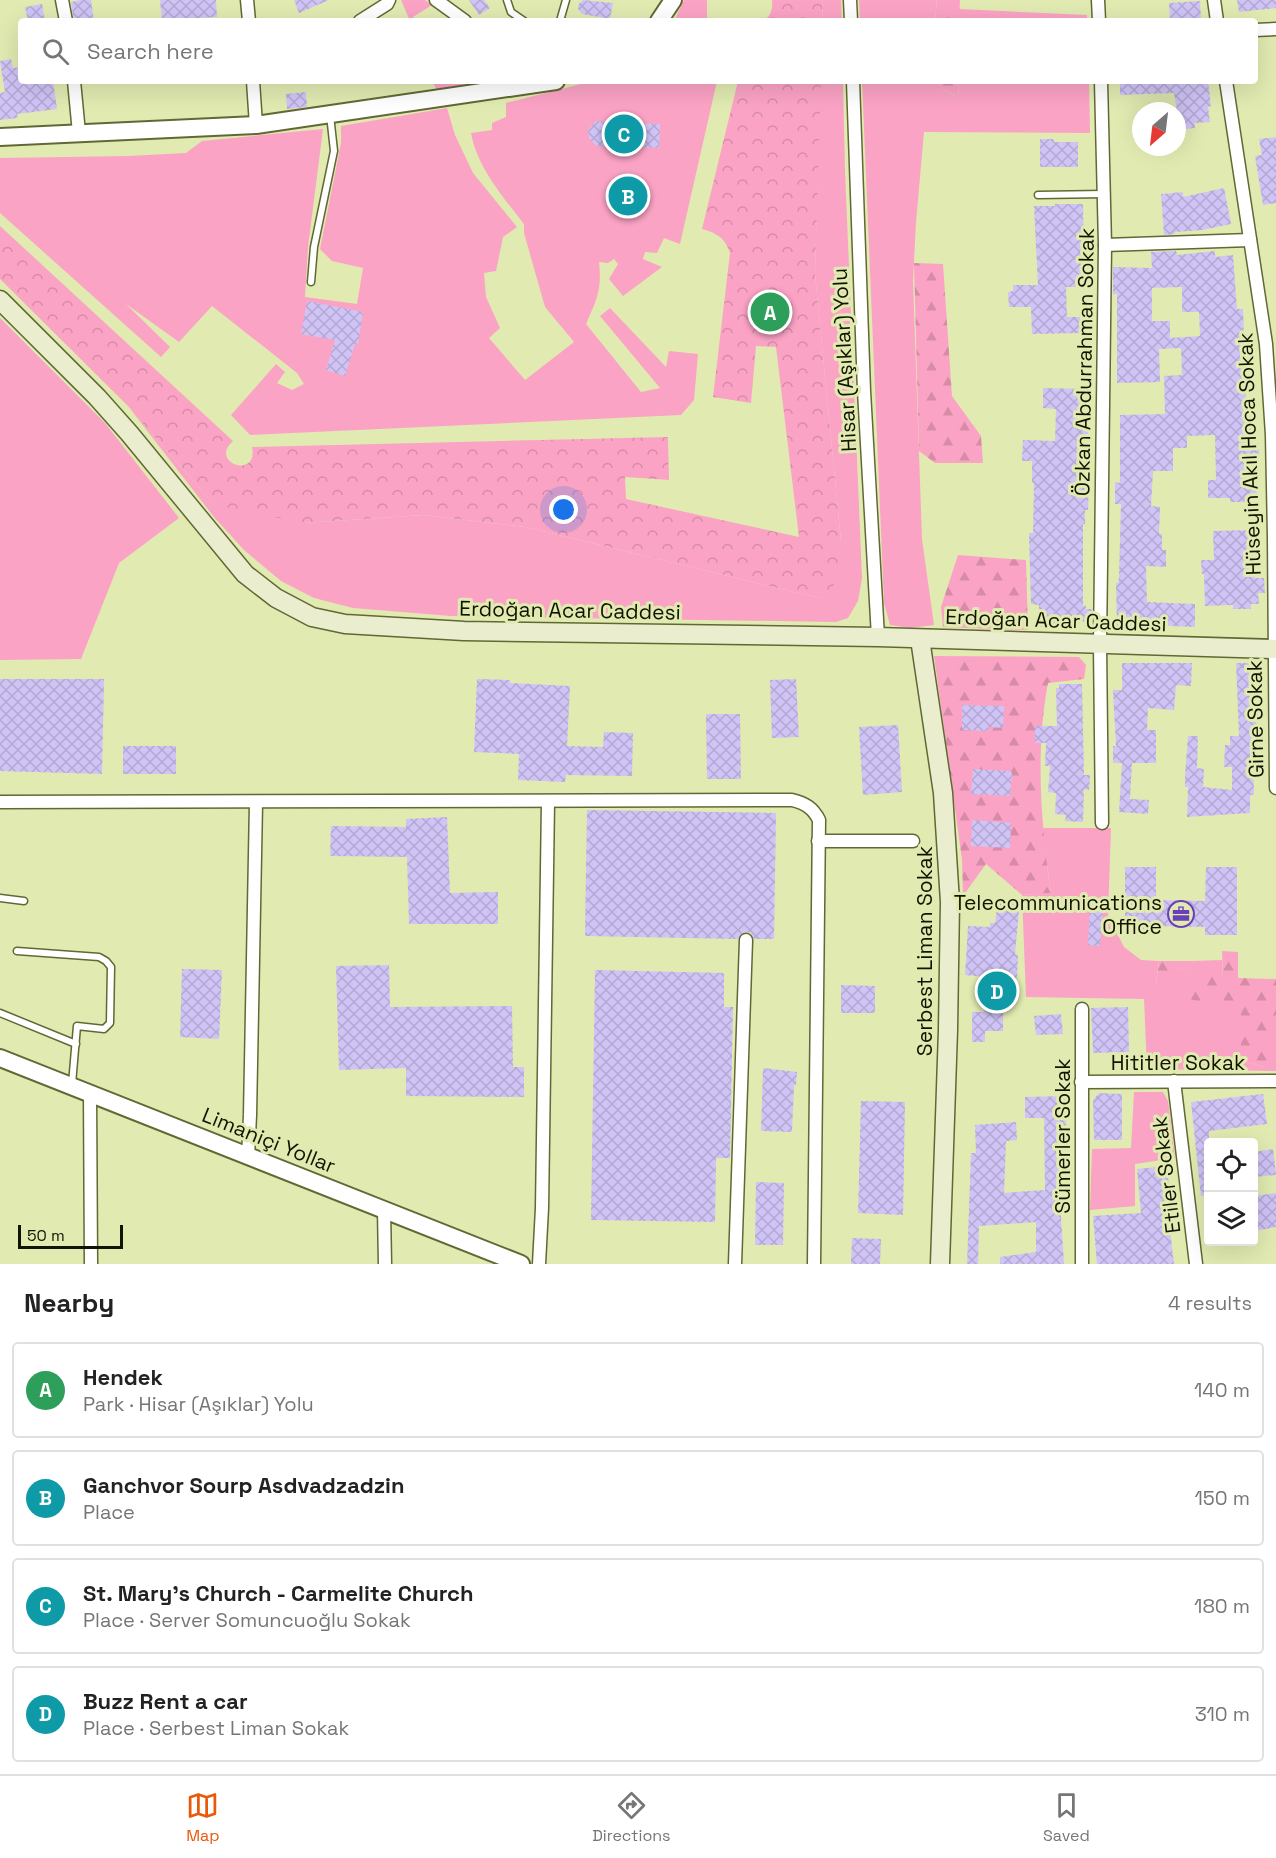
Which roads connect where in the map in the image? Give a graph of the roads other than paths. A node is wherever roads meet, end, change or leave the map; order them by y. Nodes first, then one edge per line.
1 (62, 0) edge
2 (247, 0) edge
3 (389, 0) edge
4 (436, 0) edge
5 (507, 0) edge
6 (566, 0) edge
7 (673, 0) edge
8 (850, 0) edge
9 (1098, 0) edge
10 (1214, 0) edge
11 (65, 18) edge
12 (249, 18) edge
13 (365, 18) edge
14 (461, 18) edge
15 (520, 18) edge
16 (561, 18) edge
17 (661, 18) edge
18 (851, 18) edge
19 (1099, 18) edge
20 (1217, 18) edge
21 (1276, 29) edge
22 (1258, 30) edge
23 (74, 84) edge
24 (253, 84) edge
25 (522, 84) edge
26 (853, 84) edge
27 (1101, 84) edge
28 (1226, 84) edge
29 (501, 86) edge
30 (330, 115) junction
31 (256, 125) junction
32 (79, 133) junction
33 (0, 137) edge
34 (1104, 194) junction
35 (1038, 195) dead end
36 (1250, 240) junction
37 (1105, 245) junction
38 (311, 282) dead end
39 (0, 300) edge
40 (1271, 343) edge
41 (878, 637) junction
42 (920, 639) junction
43 (1100, 644) junction
44 (1275, 649) edge
45 (1276, 788) edge
46 (0, 802) edge
47 (548, 802) junction
48 (256, 803) junction
49 (1102, 823) dead end
50 (818, 840) junction
51 (913, 842) dead end
52 (0, 898) edge
53 (24, 901) dead end
54 (746, 940) dead end
55 (17, 951) dead end
56 (1082, 1009) dead end
57 (0, 1013) edge
58 (76, 1044) junction
59 (0, 1058) edge
60 (1174, 1081) junction
61 (1081, 1082) junction
62 (1276, 1082) edge
63 (72, 1086) junction
64 (90, 1094) junction
65 (248, 1156) junction
66 (384, 1210) junction
67 (91, 1264) edge
68 (385, 1264) edge
69 (521, 1264) edge
70 (539, 1264) edge
71 (735, 1264) edge
72 (814, 1264) edge
73 (940, 1264) edge
74 (1082, 1264) edge
75 (1196, 1264) edge

1 - 11 street
2 - 12 street
3 - 13 street
4 - 14 street
5 - 15 lane
6 - 16 lane
7 - 17 street
8 - 18 street
9 - 19 street
10 - 20 street
21 - 22 street
23 - 32 street
24 - 31 street
25 - 29 street
26 - 41 street, Hisar (Aşıklar) Yolu
27 - 34 street, Özkan Abdurrahman Sokak
28 - 36 street, Hüseyin Akıl Hoca Sokak
29 - 30 street
30 - 31 street
30 - 38 lane
31 - 32 street
32 - 33 street
34 - 35 lane
34 - 37 street, Özkan Abdurrahman Sokak
36 - 37 street
36 - 40 street, Hüseyin Akıl Hoca Sokak
37 - 43 street, Özkan Abdurrahman Sokak
39 - 41 main road, Erdoğan Acar Caddesi
40 - 44 street, Hüseyin Akıl Hoca Sokak
41 - 42 main road, Erdoğan Acar Caddesi
42 - 43 main road, Erdoğan Acar Caddesi
42 - 73 main road, Serbest Liman Sokak
43 - 44 main road, Erdoğan Acar Caddesi
43 - 49 street, Özkan Abdurrahman Sokak
44 - 45 street, Girne Sokak
46 - 48 street
47 - 48 street
47 - 50 street
47 - 70 street
48 - 65 street
50 - 51 street
50 - 72 street
52 - 53 lane
54 - 71 street
55 - 58 lane
56 - 61 street, Sümerler Sokak
57 - 58 lane
58 - 63 lane
59 - 63 street, Limaniçi Yollar
60 - 61 street, Hititler Sokak
60 - 62 street, Hititler Sokak
60 - 75 street, Etiler Sokak
61 - 74 street, Sümerler Sokak
63 - 64 street, Limaniçi Yollar
64 - 65 street, Limaniçi Yollar
64 - 67 street
65 - 66 street, Limaniçi Yollar
66 - 68 street
66 - 69 street, Limaniçi Yollar

